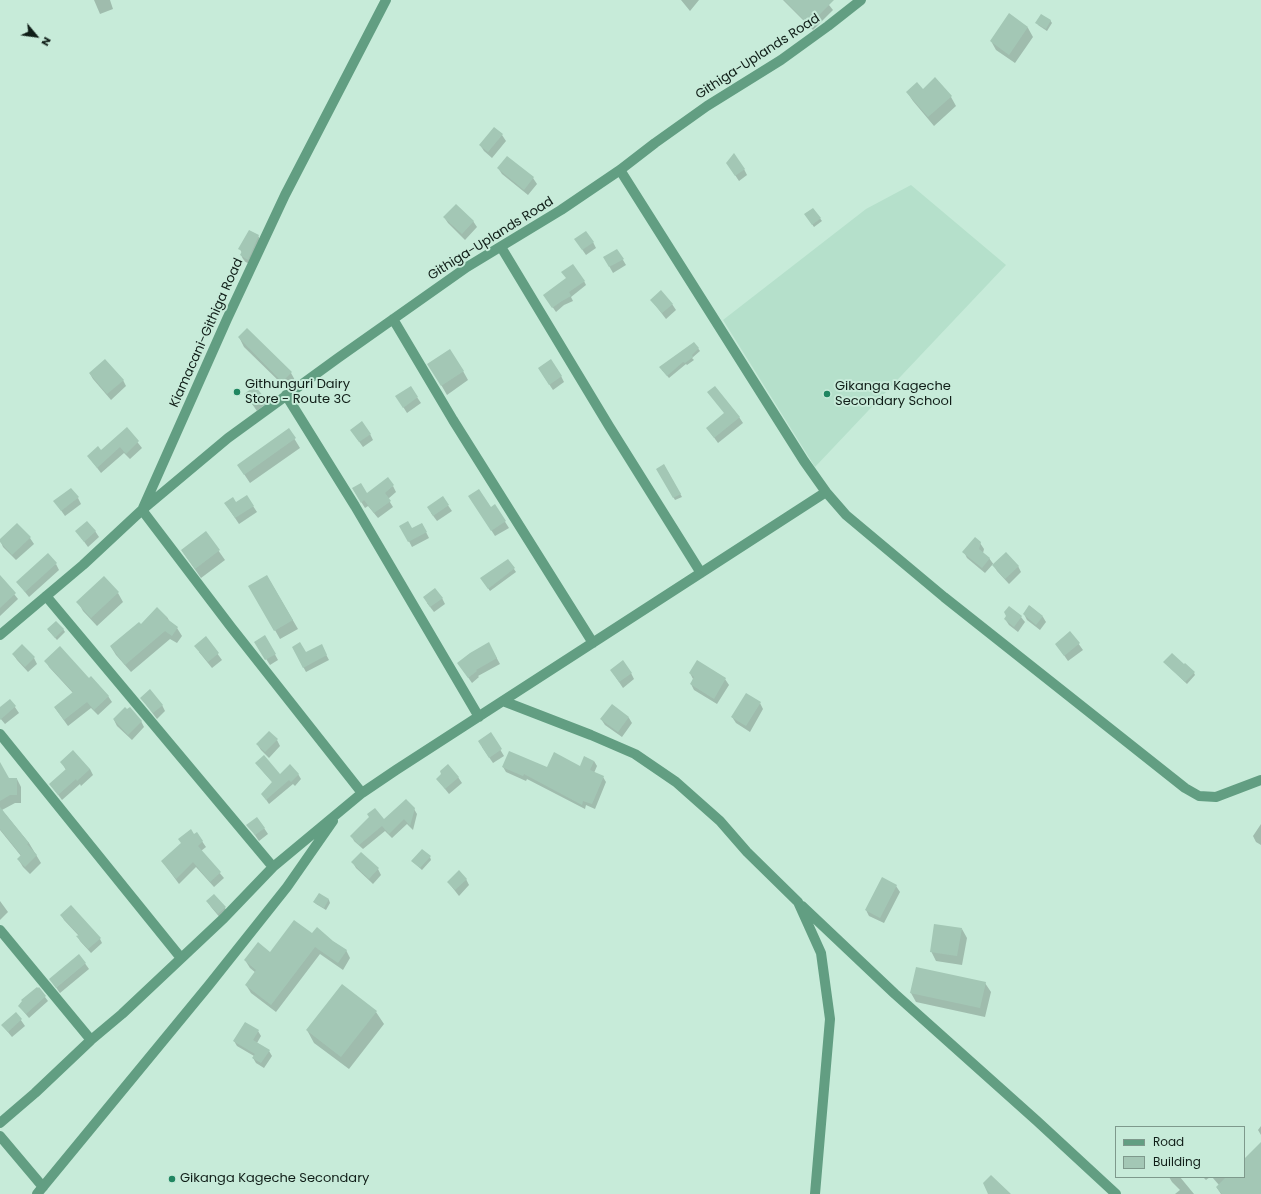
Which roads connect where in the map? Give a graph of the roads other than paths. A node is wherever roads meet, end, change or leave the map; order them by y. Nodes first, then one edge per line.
1 (386, 0) edge
2 (861, 0) edge
3 (620, 170) junction
4 (501, 247) junction
5 (393, 319) junction
6 (286, 396) junction
7 (826, 492) junction
8 (142, 510) junction
9 (701, 573) junction
10 (46, 596) junction
11 (0, 635) edge
12 (594, 643) junction
13 (504, 701) junction
14 (479, 717) junction
15 (0, 734) edge
16 (1261, 780) edge
17 (362, 793) junction
18 (338, 813) junction
19 (273, 867) junction
20 (798, 902) junction
21 (0, 930) edge
22 (181, 958) junction
23 (91, 1040) junction
24 (0, 1123) edge
25 (0, 1136) edge
26 (40, 1190) edge
27 (815, 1194) edge
28 (1116, 1194) edge

1 - 8 street, Kiamacani-Githiga Road
2 - 3 street, Githiga-Uplands Road
3 - 4 street, Githiga-Uplands Road
3 - 7 street
4 - 5 street, Githiga-Uplands Road
4 - 9 street
5 - 6 street, Githiga-Uplands Road
5 - 12 street
6 - 8 street, Githiga-Uplands Road
6 - 14 street
7 - 9 street
7 - 16 street
8 - 10 street, Kiamacani-Githiga Road
8 - 17 street
9 - 12 street
10 - 11 street, Kiamacani-Githiga Road
10 - 19 street
12 - 13 street
13 - 14 street
13 - 20 street
14 - 17 street
15 - 22 street
17 - 18 street
18 - 19 street
18 - 26 street
19 - 22 street
20 - 27 street
20 - 28 street
21 - 23 street
22 - 23 street
23 - 24 street
25 - 26 street

